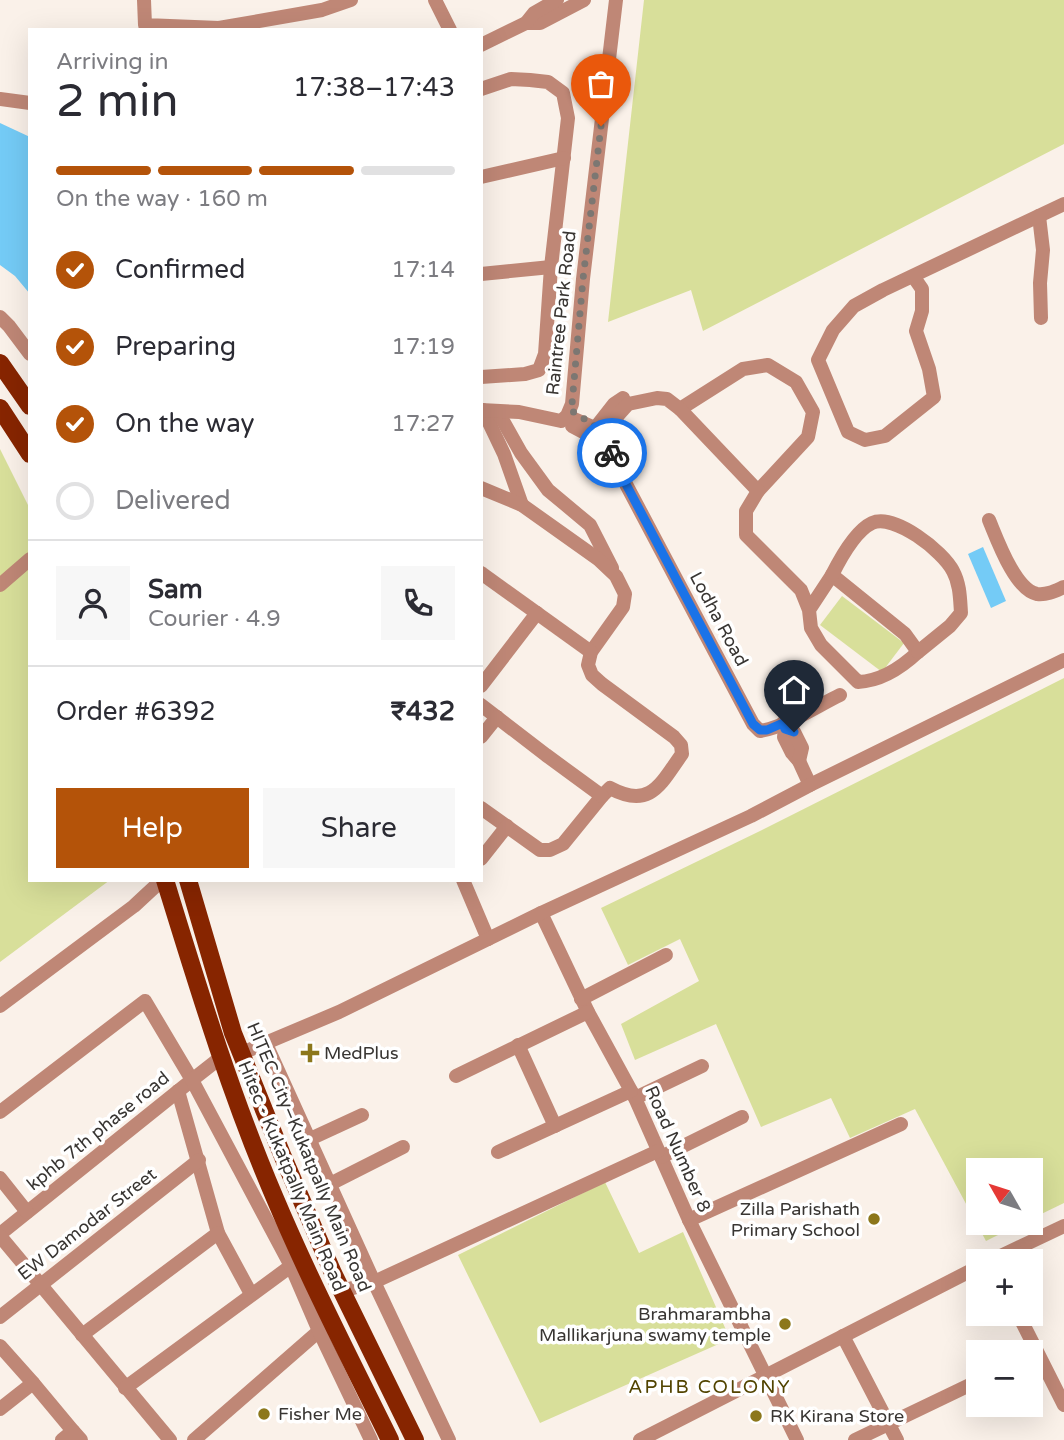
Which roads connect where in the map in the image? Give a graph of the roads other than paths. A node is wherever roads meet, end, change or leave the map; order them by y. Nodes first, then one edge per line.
1 (144, 0) edge
2 (351, 0) edge
3 (435, 0) edge
4 (557, 0) edge
5 (584, 0) edge
6 (616, 0) edge
7 (526, 23) junction
8 (201, 28) edge
9 (225, 28) edge
10 (449, 28) edge
11 (483, 44) edge
12 (483, 88) edge
13 (0, 99) edge
14 (28, 103) edge
15 (564, 158) junction
16 (483, 177) edge
17 (1064, 204) edge
18 (1039, 216) junction
19 (551, 267) junction
20 (483, 274) edge
21 (913, 276) junction
22 (0, 317) edge
23 (1041, 318) dead end
24 (28, 352) edge
25 (0, 363) edge
26 (483, 377) edge
27 (623, 398) dead end
28 (28, 403) edge
29 (0, 408) edge
30 (680, 409) junction
31 (487, 410) edge
32 (566, 416) junction
33 (601, 433) junction
34 (28, 451) edge
35 (513, 477) junction
36 (483, 489) edge
37 (548, 490) junction
38 (758, 491) junction
39 (522, 505) junction
40 (989, 520) dead end
41 (28, 561) edge
42 (483, 574) edge
43 (832, 575) junction
44 (616, 576) junction
45 (0, 585) edge
46 (1064, 587) edge
47 (809, 610) junction
48 (537, 613) junction
49 (591, 652) junction
50 (918, 652) junction
51 (1064, 660) edge
52 (483, 683) edge
53 (841, 695) dead end
54 (483, 706) edge
55 (497, 717) junction
56 (784, 726) junction
57 (483, 734) edge
58 (810, 785) junction
59 (602, 796) junction
60 (483, 809) edge
61 (507, 826) junction
62 (483, 856) edge
63 (161, 882) edge
64 (164, 882) edge
65 (189, 882) edge
66 (464, 882) edge
67 (541, 913) junction
68 (488, 939) junction
69 (666, 955) dead end
70 (581, 999) junction
71 (0, 1006) edge
72 (588, 1013) junction
73 (266, 1044) junction
74 (518, 1045) junction
75 (242, 1053) junction
76 (220, 1058) junction
77 (702, 1066) dead end
78 (456, 1076) dead end
79 (192, 1080) junction
80 (178, 1091) junction
81 (633, 1094) junction
82 (0, 1112) edge
83 (362, 1115) dead end
84 (742, 1117) dead end
85 (901, 1124) dead end
86 (555, 1126) junction
87 (310, 1139) junction
88 (403, 1147) dead end
89 (498, 1152) dead end
90 (660, 1154) junction
91 (199, 1160) junction
92 (0, 1178) edge
93 (330, 1184) junction
94 (27, 1212) junction
95 (689, 1220) junction
96 (1064, 1226) edge
97 (218, 1233) junction
98 (0, 1235) edge
99 (1016, 1249) edge
100 (291, 1266) junction
101 (966, 1274) edge
102 (374, 1282) junction
103 (41, 1285) junction
104 (342, 1292) junction
105 (251, 1294) junction
106 (0, 1317) edge
107 (326, 1328) junction
108 (82, 1335) junction
109 (843, 1336) junction
110 (0, 1346) edge
111 (1043, 1369) edge
112 (765, 1375) junction
113 (33, 1383) junction
114 (966, 1387) edge
115 (125, 1388) junction
116 (1064, 1405) edge
117 (0, 1409) edge
118 (890, 1423) junction
119 (72, 1437) edge
120 (170, 1440) edge
121 (194, 1440) edge
122 (371, 1440) edge
123 (390, 1440) edge
124 (415, 1440) edge
125 (449, 1440) edge
126 (640, 1440) edge
127 (797, 1440) edge
128 (855, 1440) edge
129 (897, 1440) edge

1 - 8 street
2 - 9 street
3 - 10 street
4 - 7 street
5 - 7 street
6 - 32 street, Raintree Park Road
7 - 11 street
12 - 15 street
13 - 14 street
15 - 16 street
15 - 19 street
17 - 18 street
18 - 21 street
18 - 23 street
19 - 20 street
19 - 26 street
21 - 21 street
22 - 24 street
25 - 28 main road
27 - 33 street
29 - 34 main road
30 - 33 street
30 - 38 street
30 - 38 street
31 - 32 street, Raintree Park Road
31 - 35 street
31 - 37 street
32 - 33 street
32 - 33 street
33 - 56 street, Lodha Road
35 - 37 street
35 - 39 street
36 - 39 street
37 - 44 street
38 - 47 street
39 - 44 street
40 - 46 street
41 - 45 street
42 - 48 street
43 - 47 street
43 - 50 street
43 - 50 street
44 - 49 street
47 - 50 street
48 - 49 street
48 - 52 street
49 - 59 street
51 - 58 street
53 - 56 street, Lodha Road
54 - 55 street
55 - 57 street
55 - 59 street
56 - 58 street
58 - 67 street
59 - 61 street
60 - 61 street
61 - 62 street
63 - 71 street
64 - 76 main road, Hitec - Kukatpally Main Road
65 - 75 main road, HITEC City–Kukatpally Main Road
66 - 68 street
67 - 68 street
67 - 70 street, Road Number 8
68 - 73 street
69 - 70 street
70 - 72 street, Road Number 8
72 - 74 street
72 - 81 street, Road Number 8
73 - 75 street
73 - 87 street
74 - 78 street
74 - 86 street
75 - 104 main road, HITEC City–Kukatpally Main Road
76 - 79 street, kphb 7th phase road
76 - 107 main road, Hitec - Kukatpally Main Road
77 - 81 street
79 - 80 street, kphb 7th phase road
79 - 82 street
79 - 100 street
80 - 91 street
80 - 94 street, kphb 7th phase road
81 - 86 street
81 - 90 street, Road Number 8
83 - 87 street
84 - 90 street
85 - 95 street
86 - 89 street
87 - 93 street
88 - 93 street
90 - 95 street, Road Number 8
90 - 102 street
91 - 97 street
91 - 103 street, EW Damodar Street
92 - 94 street
93 - 102 street
94 - 98 street, kphb 7th phase road
95 - 112 street, Road Number 8
96 - 99 street
97 - 105 street
97 - 108 street
98 - 103 street
100 - 105 street
100 - 107 street
101 - 109 street
102 - 104 street
102 - 125 street
103 - 106 street, EW Damodar Street
103 - 108 street
104 - 124 main road, HITEC City–Kukatpally Main Road
105 - 115 street
107 - 121 street
107 - 122 street
107 - 123 main road, Hitec - Kukatpally Main Road
108 - 115 street
109 - 112 street
109 - 118 street
110 - 113 street
111 - 116 street
112 - 126 street
112 - 127 street, Road Number 8
113 - 117 street
113 - 119 street
114 - 118 street
115 - 120 street
118 - 128 street
118 - 129 street

